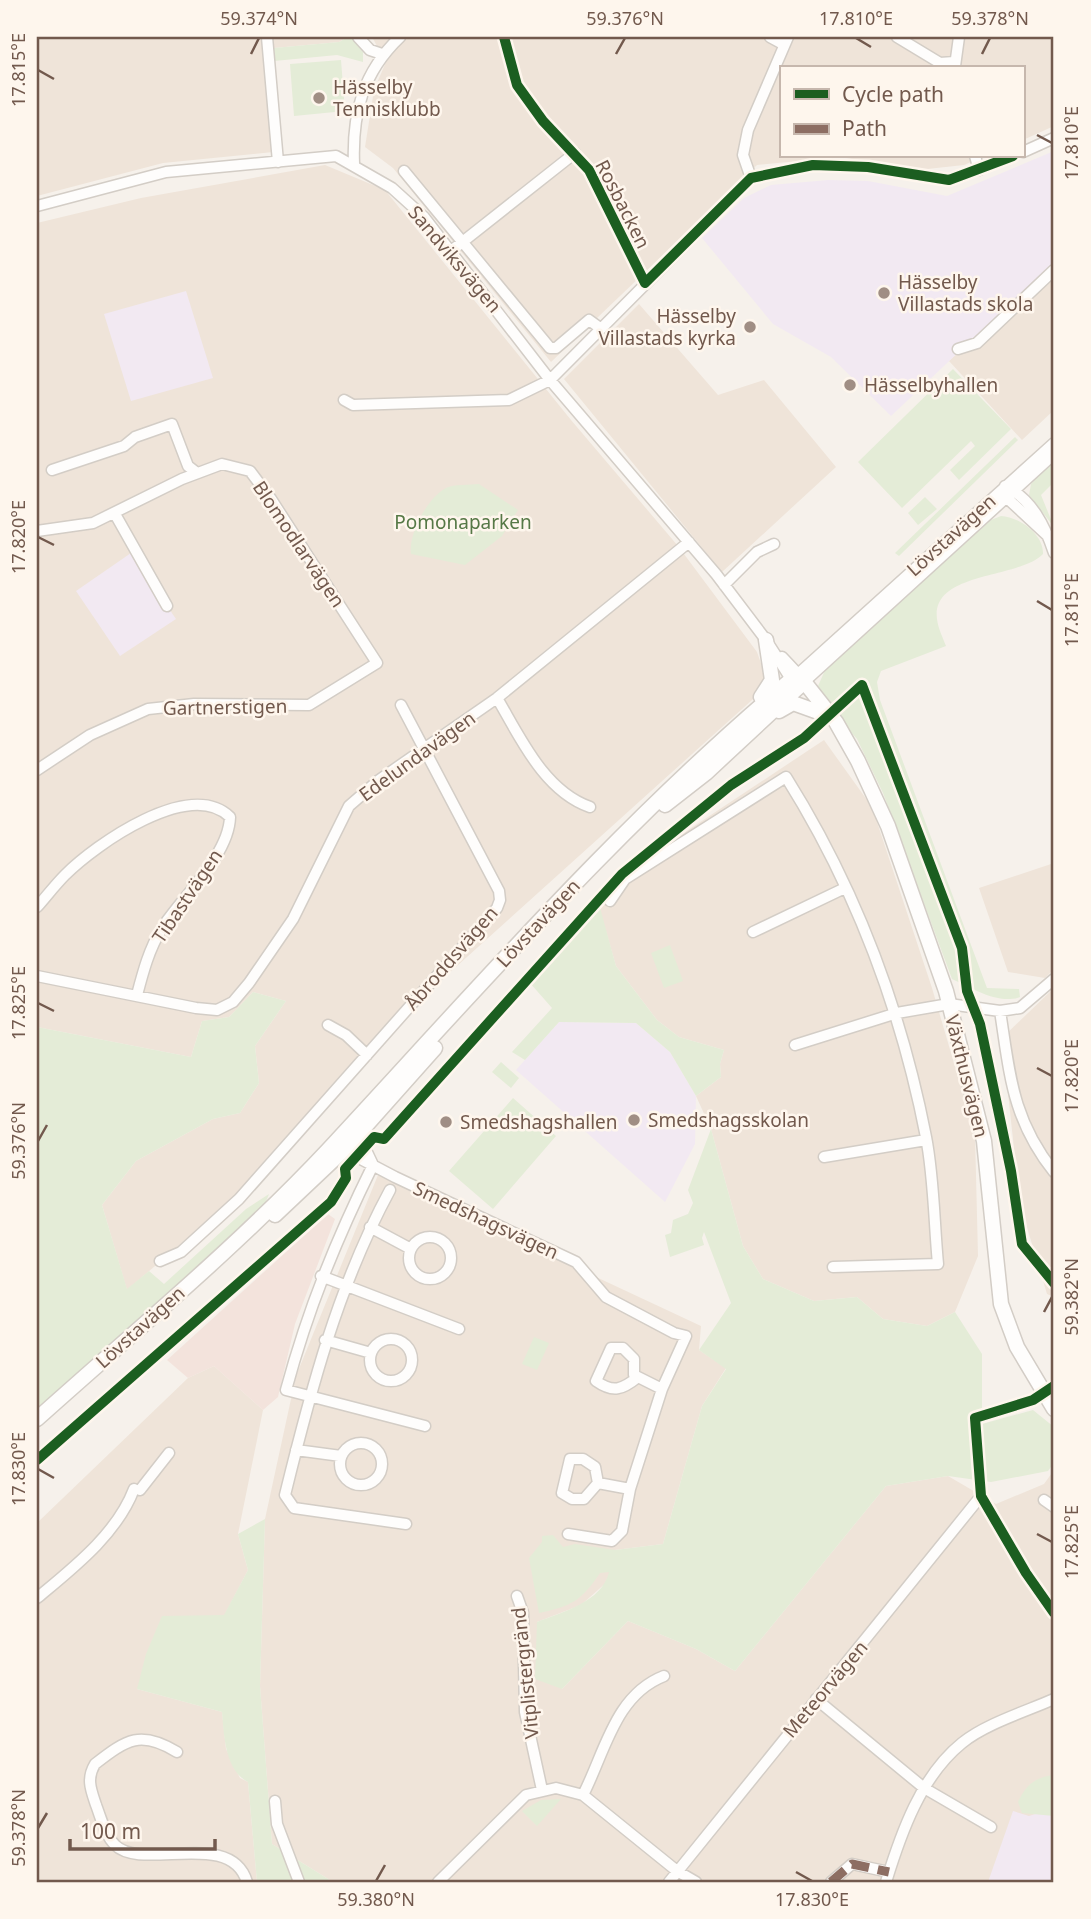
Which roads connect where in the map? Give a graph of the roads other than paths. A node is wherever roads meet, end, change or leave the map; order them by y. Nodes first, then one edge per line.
1 (267, 37) edge
2 (358, 37) edge
3 (400, 37) edge
4 (504, 37) edge
5 (770, 37) edge
6 (897, 37) edge
7 (959, 37) edge
8 (786, 40) edge
9 (382, 54) junction
10 (955, 65) edge
11 (1054, 138) edge
12 (1024, 152) edge
13 (575, 153) junction
14 (976, 158) edge
15 (1008, 158) edge
16 (278, 162) junction
17 (354, 164) junction
18 (979, 170) junction
19 (404, 171) dead end
20 (751, 178) junction
21 (37, 206) edge
22 (463, 242) junction
23 (451, 251) junction
24 (1054, 270) edge
25 (645, 283) junction
26 (600, 328) junction
27 (958, 349) dead end
28 (550, 380) junction
29 (344, 400) dead end
30 (1054, 443) edge
31 (1054, 454) edge
32 (52, 470) dead end
33 (197, 473) junction
34 (1009, 492) junction
35 (115, 514) junction
36 (37, 531) edge
37 (689, 542) junction
38 (774, 544) dead end
39 (1054, 553) edge
40 (724, 585) junction
41 (167, 606) dead end
42 (766, 640) junction
43 (377, 663) joint
44 (798, 681) junction
45 (497, 698) junction
46 (401, 705) dead end
47 (818, 712) junction
48 (749, 716) junction
49 (750, 732) junction
50 (850, 748) junction
51 (425, 749) junction
52 (37, 770) edge
53 (590, 807) dead end
54 (845, 888) junction
55 (610, 901) dead end
56 (37, 907) edge
57 (753, 932) dead end
58 (37, 976) edge
59 (1054, 979) edge
60 (137, 995) junction
61 (949, 1004) junction
62 (1000, 1011) junction
63 (897, 1013) junction
64 (328, 1025) dead end
65 (796, 1045) dead end
66 (367, 1055) junction
67 (348, 1140) junction
68 (926, 1140) junction
69 (824, 1157) dead end
70 (373, 1165) junction
71 (1054, 1172) edge
72 (390, 1190) dead end
73 (370, 1227) junction
74 (411, 1249) junction
75 (160, 1261) dead end
76 (833, 1267) dead end
77 (321, 1276) junction
78 (346, 1286) junction
79 (458, 1329) dead end
80 (325, 1340) junction
81 (371, 1353) junction
82 (638, 1377) dead end
83 (662, 1389) junction
84 (309, 1397) junction
85 (1054, 1409) edge
86 (37, 1419) edge
87 (425, 1426) dead end
88 (37, 1428) edge
89 (296, 1450) junction
90 (169, 1453) dead end
91 (341, 1456) junction
92 (598, 1483) dead end
93 (630, 1489) junction
94 (406, 1524) dead end
95 (568, 1534) dead end
96 (517, 1596) dead end
97 (37, 1598) edge
98 (1054, 1613) edge
99 (664, 1676) dead end
100 (816, 1699) junction
101 (1054, 1699) edge
102 (177, 1752) dead end
103 (924, 1788) junction
104 (542, 1790) junction
105 (583, 1795) junction
106 (275, 1801) dead end
107 (991, 1827) dead end
108 (677, 1871) junction
109 (888, 1877) edge
110 (247, 1882) edge
111 (299, 1882) edge
112 (438, 1882) edge
113 (669, 1882) edge
114 (696, 1882) edge
115 (831, 1882) edge

1 - 16 street
2 - 9 street
3 - 9 street
4 - 13 street, Rosbacken
5 - 8 street
6 - 10 street
7 - 10 street
8 - 20 street
9 - 17 street
11 - 12 street
13 - 22 street
13 - 25 street, Rosbacken
14 - 18 street
15 - 18 street
16 - 17 street, Sandviksvägen
16 - 21 street, Sandviksvägen
17 - 23 street, Sandviksvägen
18 - 20 street
19 - 22 street
20 - 25 street
22 - 23 street
22 - 26 street
23 - 28 street, Sandviksvägen
24 - 27 street
25 - 26 street
26 - 28 street
28 - 29 street
28 - 37 street, Sandviksvägen
30 - 34 street, Lövstavägen
31 - 34 street, Lövstavägen
32 - 33 street
33 - 35 street, Blomodlarvägen
33 - 43 street, Blomodlarvägen
34 - 39 street
34 - 44 street, Lövstavägen
35 - 36 street, Blomodlarvägen
35 - 41 street
37 - 40 street, Sandviksvägen
37 - 45 street, Edelundavägen
38 - 40 street
40 - 42 street, Sandviksvägen
42 - 44 street, Sandviksvägen
42 - 48 street
43 - 52 street, Gartnerstigen
44 - 47 street, Växthusvägen
44 - 48 street, Lövstavägen
44 - 49 street, Lövstavägen
44 - 50 street, Växthusvägen
45 - 51 street, Edelundavägen
45 - 53 street
46 - 51 street, Åbroddsvägen
47 - 49 street
47 - 50 street, Växthusvägen
48 - 67 street, Lövstavägen
49 - 67 street, Lövstavägen
50 - 61 street, Växthusvägen
51 - 60 street, Edelundavägen
51 - 66 street, Åbroddsvägen
54 - 55 street
54 - 57 street
54 - 63 street
56 - 60 street, Tibastvägen
58 - 60 street, Edelundavägen
59 - 62 street
61 - 62 street
61 - 63 street
61 - 85 street, Växthusvägen
62 - 71 street
63 - 65 street
63 - 68 street
64 - 66 street
66 - 75 street, Åbroddsvägen
67 - 70 street, Smedshagsvägen
67 - 86 street, Lövstavägen
67 - 88 street, Lövstavägen
68 - 69 street
68 - 76 street
70 - 77 street
70 - 83 street, Smedshagsvägen
72 - 73 street
73 - 74 street
73 - 78 street
74 - 74 street
77 - 78 street
77 - 84 street
78 - 79 street
78 - 80 street
80 - 81 street
80 - 84 street
81 - 81 street
82 - 83 street
83 - 93 street, Smedshagsvägen
84 - 87 street
84 - 89 street
89 - 91 street
89 - 94 street
90 - 97 street
91 - 91 street
92 - 93 street
93 - 95 street, Smedshagsvägen
96 - 104 street, Vitplistergränd
98 - 100 street, Meteorvägen
99 - 105 street
100 - 103 street
100 - 108 street, Meteorvägen
101 - 103 street
102 - 110 street
103 - 107 street
103 - 109 street
104 - 105 street
104 - 112 street
105 - 108 street
106 - 111 street
108 - 113 street, Meteorvägen
108 - 114 street
109 - 115 street

